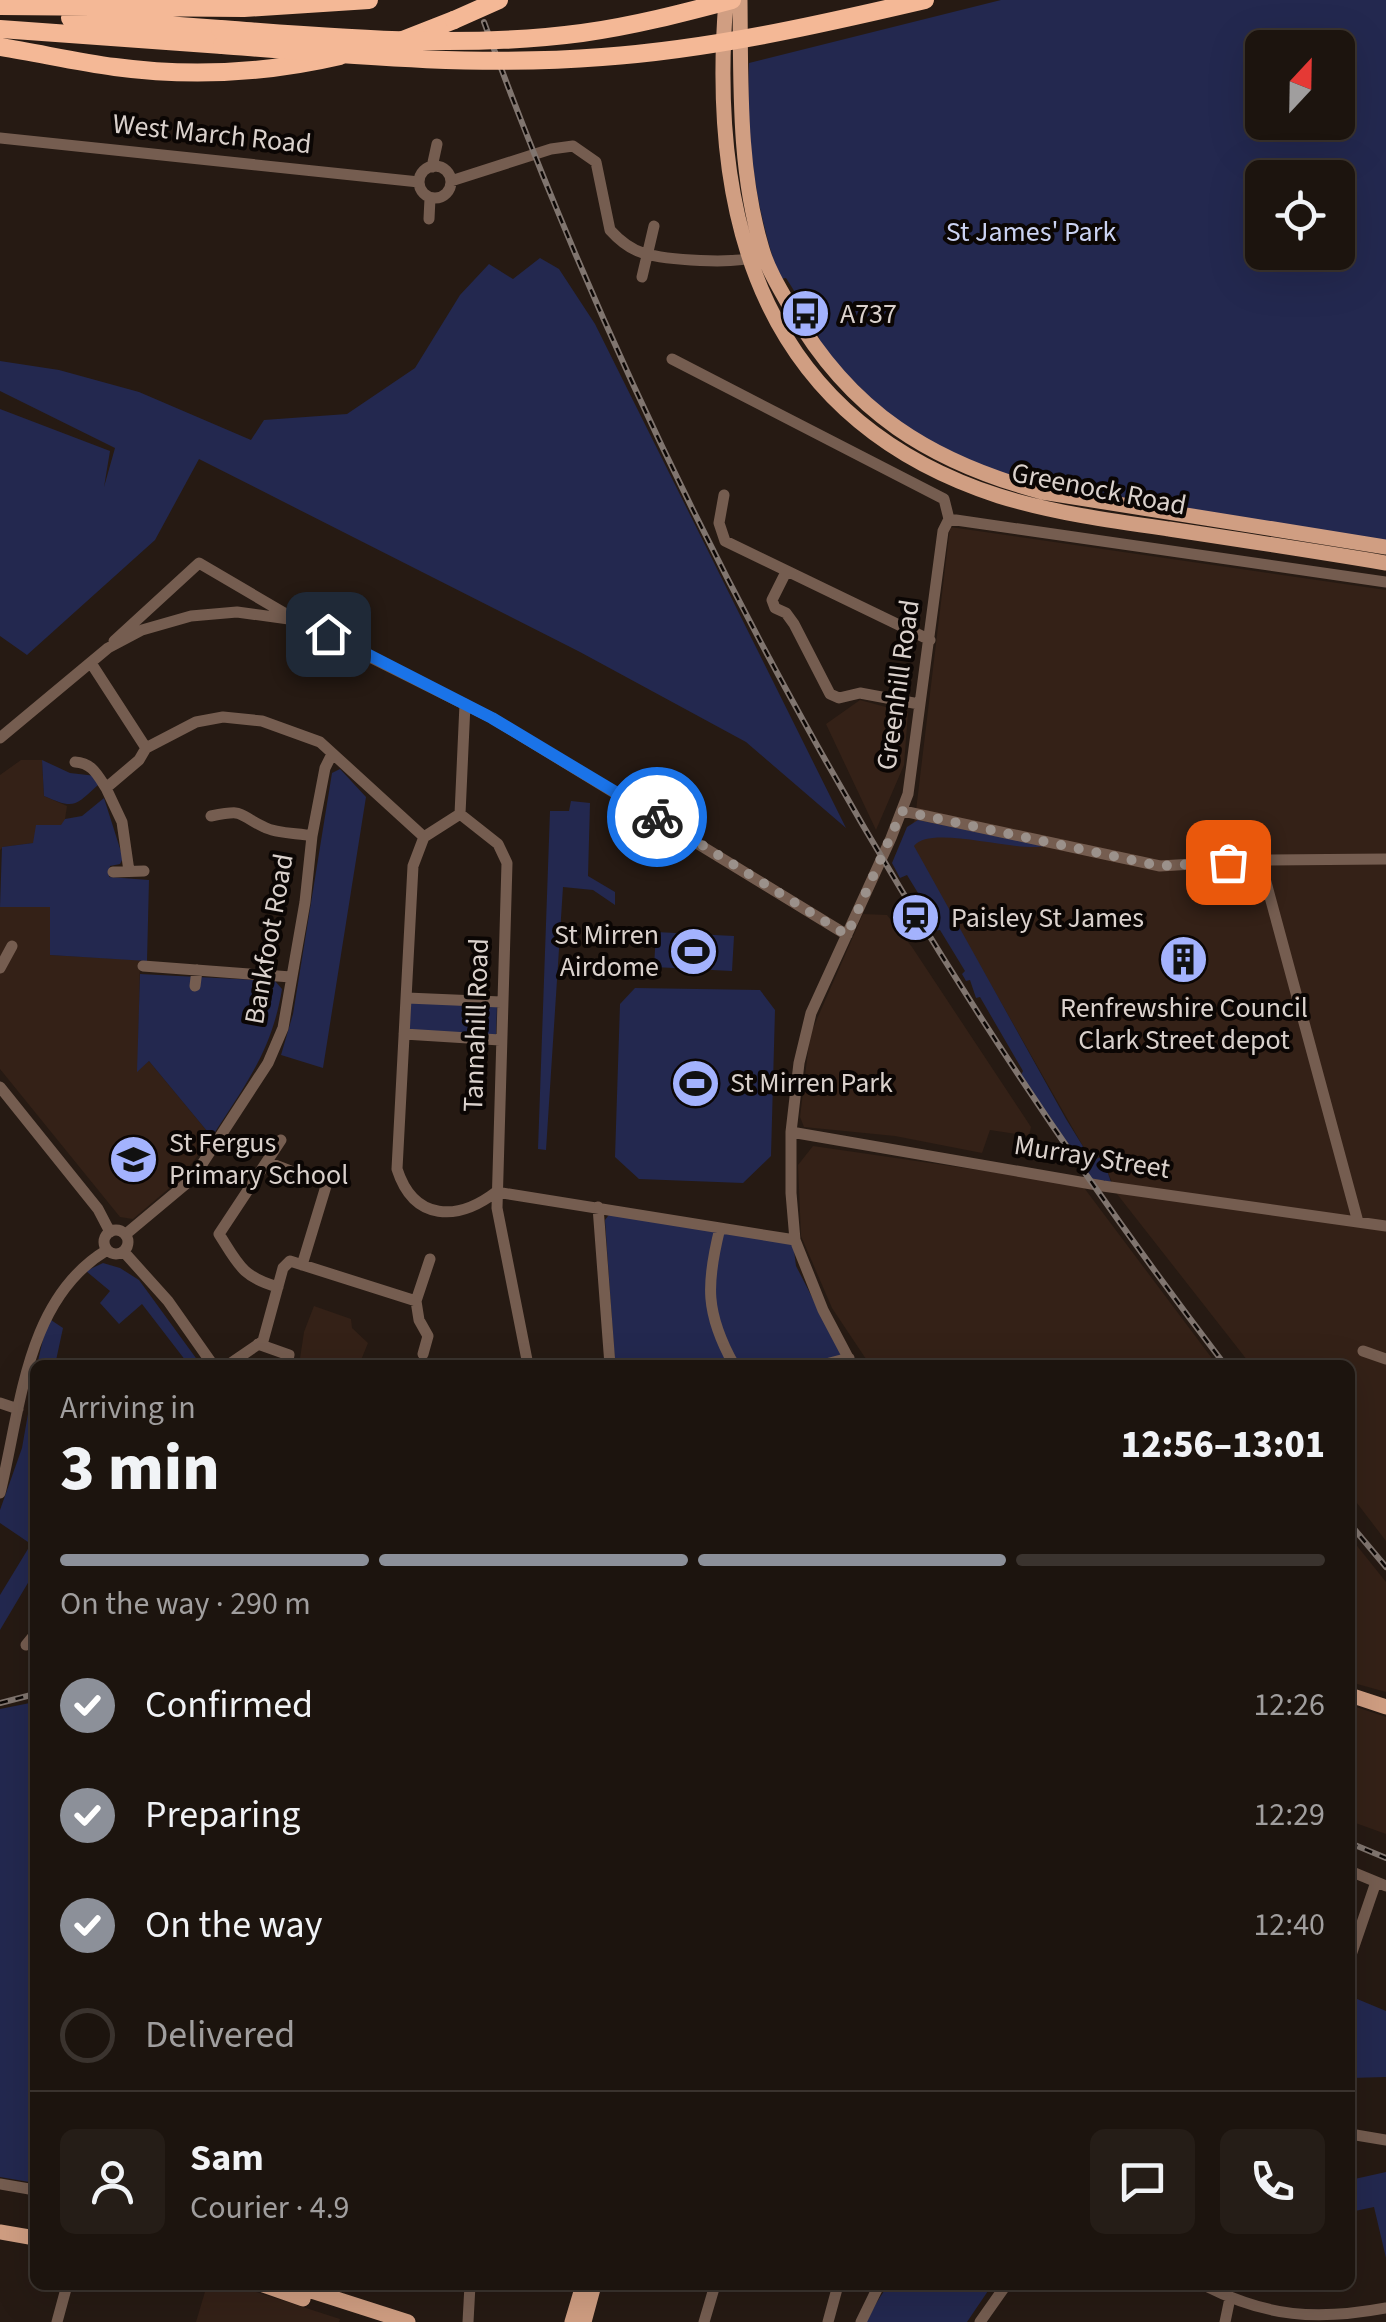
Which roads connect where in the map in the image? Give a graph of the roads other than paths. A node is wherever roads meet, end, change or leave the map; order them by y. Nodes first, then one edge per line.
1 (369, 0) edge
2 (499, 0) edge
3 (729, 0) edge
4 (740, 0) edge
5 (924, 0) edge
6 (0, 10) edge
7 (0, 29) edge
8 (221, 37) junction
9 (0, 47) edge
10 (0, 138) edge
11 (437, 144) dead end
12 (432, 166) junction
13 (451, 180) junction
14 (419, 182) junction
15 (430, 198) junction
16 (428, 219) dead end
17 (654, 226) dead end
18 (646, 254) junction
19 (756, 256) junction
20 (642, 277) dead end
21 (672, 359) dead end
22 (724, 495) dead end
23 (949, 519) junction
24 (1386, 547) edge
25 (1386, 563) edge
26 (786, 572) junction
27 (1386, 582) edge
28 (296, 620) junction
29 (930, 640) junction
30 (108, 648) junction
31 (90, 663) junction
32 (465, 704) junction
33 (919, 704) junction
34 (0, 738) edge
35 (146, 748) junction
36 (332, 756) junction
37 (75, 762) dead end
38 (106, 788) junction
39 (902, 811) junction
40 (460, 814) junction
41 (212, 816) dead end
42 (312, 836) junction
43 (424, 837) junction
44 (1260, 860) junction
45 (1386, 860) edge
46 (129, 871) junction
47 (144, 871) dead end
48 (113, 872) dead end
49 (847, 935) junction
50 (12, 946) dead end
51 (143, 966) dead end
52 (0, 968) edge
53 (197, 970) junction
54 (292, 976) junction
55 (195, 986) dead end
56 (407, 998) junction
57 (501, 1002) junction
58 (404, 1034) junction
59 (500, 1040) junction
60 (2, 1094) edge
61 (792, 1132) junction
62 (281, 1140) dead end
63 (268, 1162) junction
64 (496, 1192) junction
65 (598, 1207) junction
66 (1358, 1222) junction
67 (1386, 1226) edge
68 (720, 1228) junction
69 (110, 1232) junction
70 (126, 1234) junction
71 (795, 1240) junction
72 (106, 1250) junction
73 (124, 1252) junction
74 (430, 1259) dead end
75 (302, 1265) junction
76 (278, 1287) junction
77 (416, 1301) junction
78 (258, 1344) junction
79 (1363, 1351) dead end
80 (422, 1354) dead end
81 (1386, 1359) edge
82 (32, 1360) edge
83 (209, 1360) edge
84 (235, 1360) edge
85 (288, 1360) edge
86 (527, 1360) edge
87 (610, 1360) edge
88 (731, 1360) edge
89 (849, 1360) edge
90 (30, 1367) edge
91 (0, 1403) edge
92 (18, 1410) junction
93 (0, 1493) edge
94 (30, 1640) edge
95 (26, 1645) dead end
96 (1355, 1697) edge
97 (1386, 1706) edge
98 (1355, 1874) edge
99 (1381, 1884) edge
100 (1355, 1946) edge
101 (1355, 2135) edge
102 (1386, 2140) edge
103 (0, 2184) edge
104 (30, 2189) edge
105 (0, 2232) edge
106 (30, 2237) edge
107 (66, 2290) edge
108 (278, 2290) edge
109 (309, 2290) edge
110 (470, 2290) edge
111 (582, 2290) edge
112 (593, 2290) edge
113 (714, 2290) edge
114 (837, 2290) edge
115 (877, 2290) edge
116 (1002, 2290) edge
117 (1214, 2290) edge
118 (1230, 2298) junction
119 (1386, 2308) edge
120 (56, 2322) edge
121 (374, 2322) edge
122 (408, 2322) edge
123 (468, 2322) edge
124 (572, 2322) edge
125 (584, 2322) edge
126 (704, 2322) edge
127 (828, 2322) edge
128 (860, 2322) edge
129 (980, 2322) edge
130 (1225, 2322) edge

1 - 6 highway
2 - 9 highway, bridge
3 - 8 highway, bridge
3 - 19 main road, Greenock Road
4 - 19 main road, Greenock Road
5 - 8 highway, bridge
6 - 8 highway
7 - 8 highway
10 - 14 street, West March Road
11 - 12 street
12 - 13 street
12 - 14 street
13 - 15 street
13 - 18 street
14 - 15 street
15 - 16 street
17 - 18 street
18 - 19 street
18 - 20 street
19 - 24 main road, Greenock Road
19 - 25 main road, Greenock Road
21 - 23 street
22 - 26 street
23 - 27 street
23 - 29 street, Greenhill Road
26 - 29 street
26 - 33 street
28 - 30 street
28 - 30 street
28 - 32 street
29 - 33 street, Greenhill Road
30 - 31 street
31 - 34 street
31 - 35 street
32 - 40 street
32 - 49 street
33 - 39 street, Greenhill Road
35 - 36 street
35 - 38 street
36 - 42 street, Bankfoot Road
36 - 43 street
37 - 38 street
38 - 46 street
39 - 44 street
39 - 49 street, Greenhill Road
40 - 43 street
40 - 57 street, Tannahill Road
41 - 42 street, Bankfoot Road
42 - 54 street, Bankfoot Road
43 - 56 street
44 - 45 street
44 - 66 street
46 - 47 street
46 - 48 street
49 - 61 street, Greenhill Road
50 - 52 street
51 - 53 street
53 - 54 street
53 - 55 street
54 - 70 street, Bankfoot Road
56 - 57 street
56 - 58 street
57 - 59 street, Tannahill Road
58 - 59 street
58 - 64 street
59 - 64 street, Tannahill Road
60 - 69 street
61 - 66 street, Murray Street
61 - 71 street, Greenhill Road
62 - 63 street
63 - 75 street
63 - 76 street
64 - 65 street
64 - 86 street, Tannahill Road
65 - 68 street
65 - 87 street
66 - 67 street, Murray Street
68 - 71 street
68 - 88 street
69 - 70 street
69 - 72 street
70 - 73 street
71 - 89 street, Greenhill Road
72 - 73 street
72 - 82 street
73 - 83 street
74 - 77 street
75 - 76 street
75 - 77 street
76 - 78 street
77 - 80 street
78 - 84 street
78 - 85 street
79 - 81 street
90 - 92 street
91 - 92 street
92 - 93 street
94 - 95 street
96 - 97 main road
98 - 99 street
99 - 100 street
101 - 102 street
103 - 104 street
105 - 106 main road
107 - 120 street
108 - 121 main road
109 - 122 main road
110 - 123 street
111 - 124 main road
112 - 125 main road
113 - 126 street
114 - 127 street
115 - 128 street
116 - 129 street
117 - 118 street
118 - 119 street
118 - 130 street

